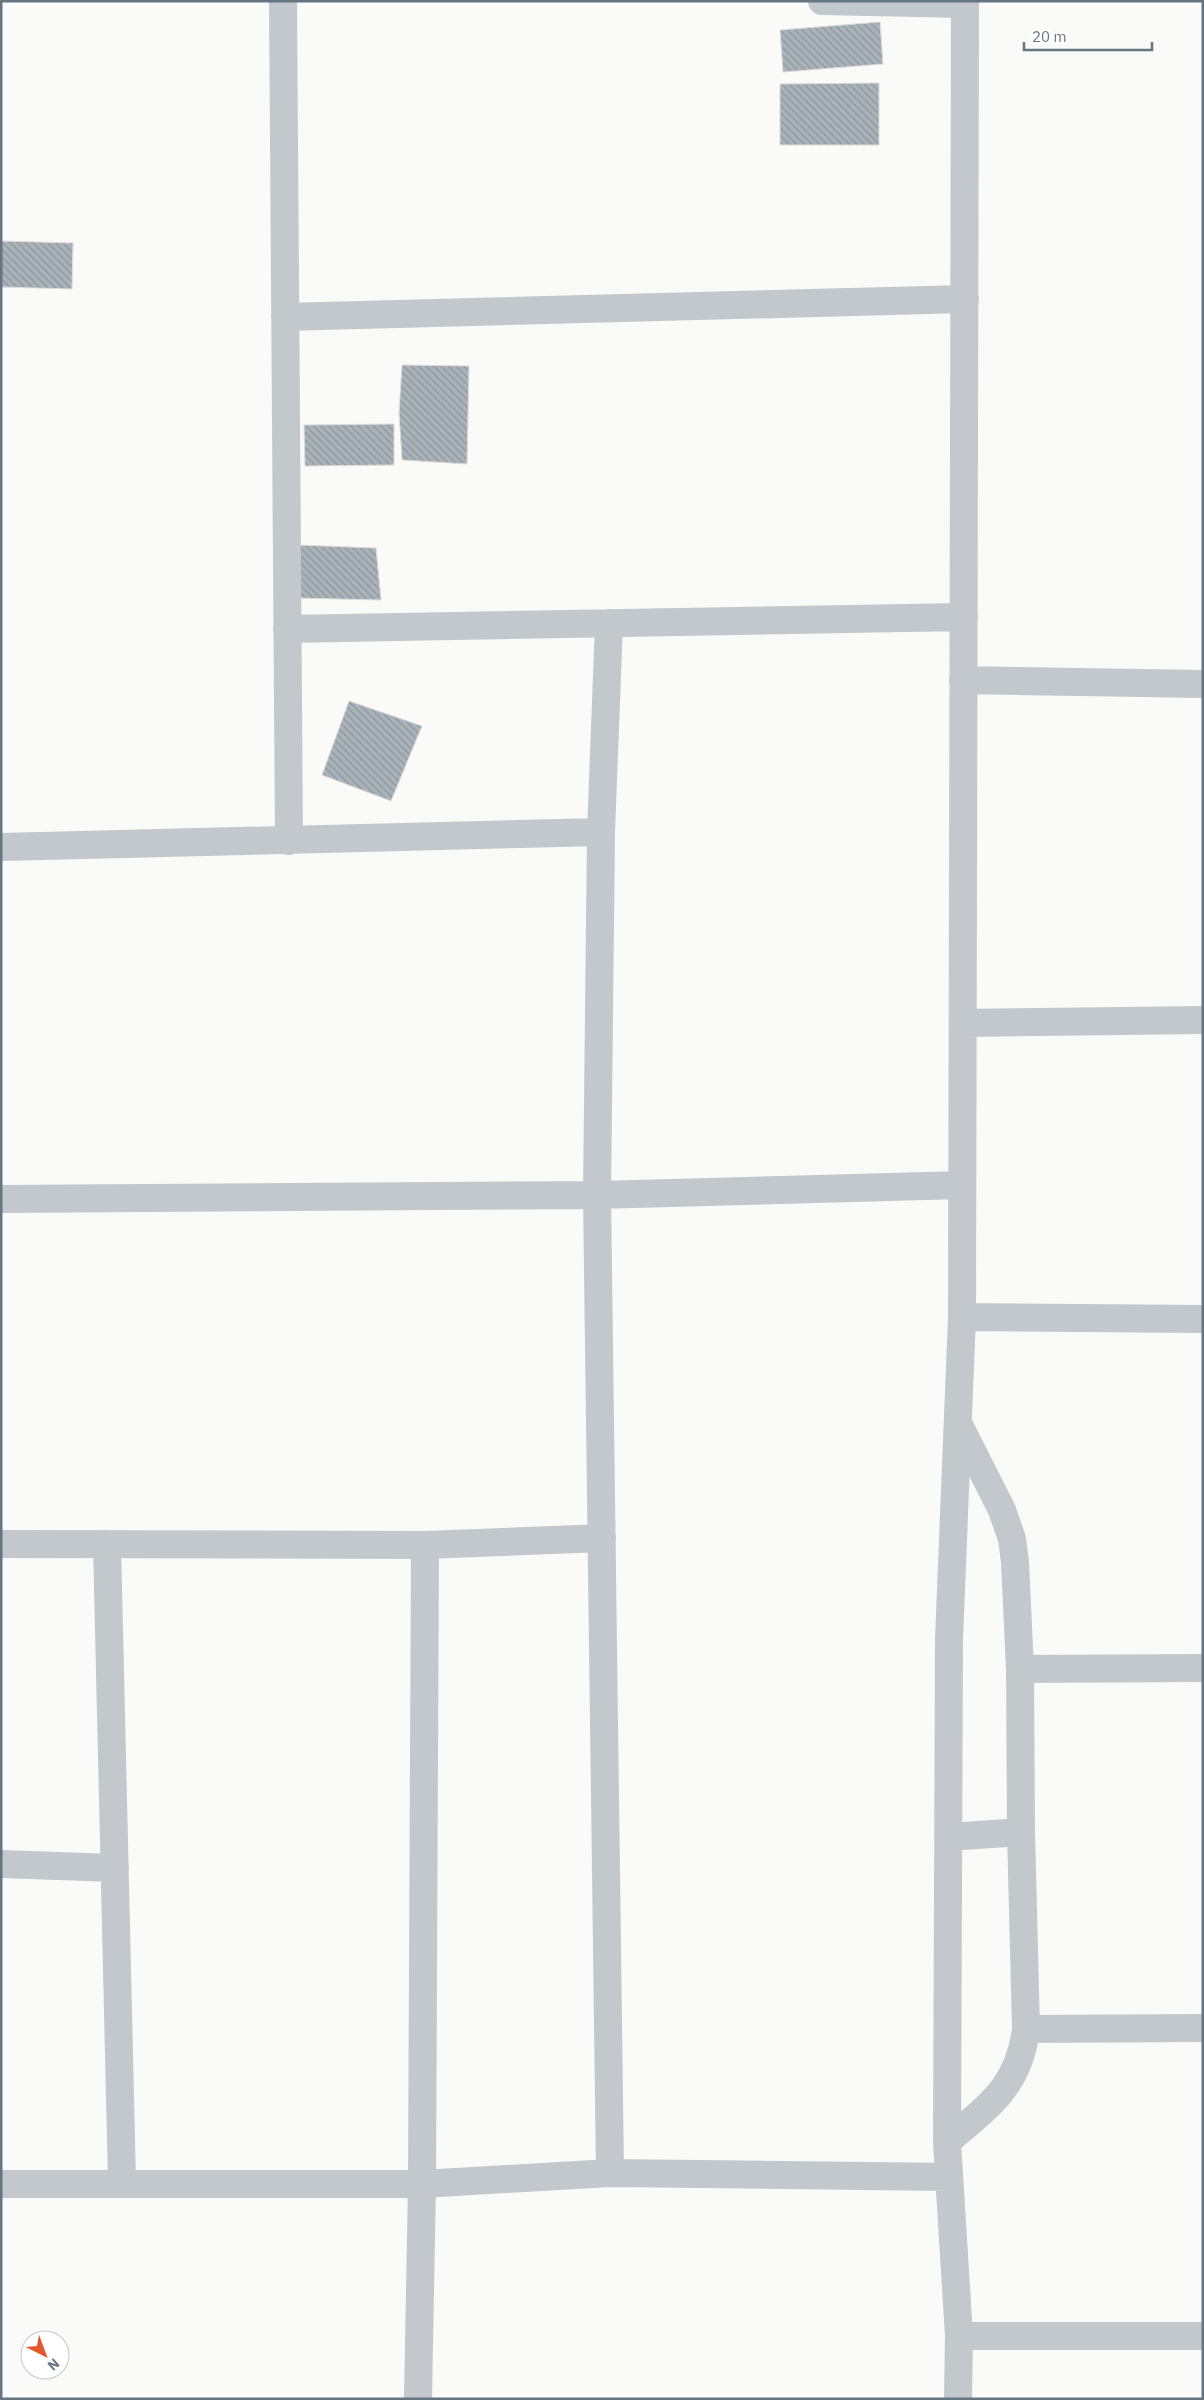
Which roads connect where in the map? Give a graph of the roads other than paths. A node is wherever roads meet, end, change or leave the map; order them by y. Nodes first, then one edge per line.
1 (283, 1) edge
2 (822, 1) edge
3 (965, 2) edge
4 (965, 299) junction
5 (285, 317) junction
6 (964, 617) junction
7 (609, 623) junction
8 (287, 629) junction
9 (963, 680) junction
10 (1203, 684) edge
11 (601, 832) junction
12 (288, 841) junction
13 (1, 847) edge
14 (1203, 1020) edge
15 (963, 1023) junction
16 (962, 1185) junction
17 (597, 1195) junction
18 (1, 1198) edge
19 (962, 1317) junction
20 (1203, 1319) edge
21 (957, 1421) junction
22 (602, 1538) junction
23 (1, 1544) edge
24 (107, 1544) junction
25 (425, 1545) junction
26 (1203, 1668) edge
27 (1020, 1669) junction
28 (1021, 1832) junction
29 (948, 1837) junction
30 (1, 1864) edge
31 (115, 1868) junction
32 (1203, 2028) edge
33 (1026, 2029) junction
34 (947, 2142) junction
35 (610, 2173) junction
36 (948, 2176) junction
37 (122, 2182) junction
38 (1, 2184) edge
39 (422, 2184) junction
40 (959, 2336) junction
41 (1203, 2336) edge
42 (418, 2399) edge
43 (958, 2399) edge

1 - 5 street
2 - 3 street
3 - 4 street
4 - 5 street
4 - 6 street
5 - 8 street
6 - 7 street
6 - 9 street
7 - 8 street
7 - 11 street
8 - 12 street
9 - 10 street
9 - 15 street
11 - 12 street
11 - 17 street
12 - 13 street
14 - 15 street
15 - 16 street
16 - 17 street
16 - 19 street
17 - 18 street
17 - 22 street
19 - 20 street
19 - 21 street
21 - 27 street
21 - 29 street
22 - 25 street
22 - 35 street
23 - 24 street
24 - 25 street
24 - 31 street
25 - 39 street
26 - 27 street
27 - 28 street
28 - 29 street
28 - 33 street
29 - 34 street
30 - 31 street
31 - 37 street
32 - 33 street
33 - 34 street
34 - 36 street
35 - 36 street
35 - 39 street
36 - 40 street
37 - 38 street
37 - 39 street
39 - 42 street
40 - 41 street
40 - 43 street

